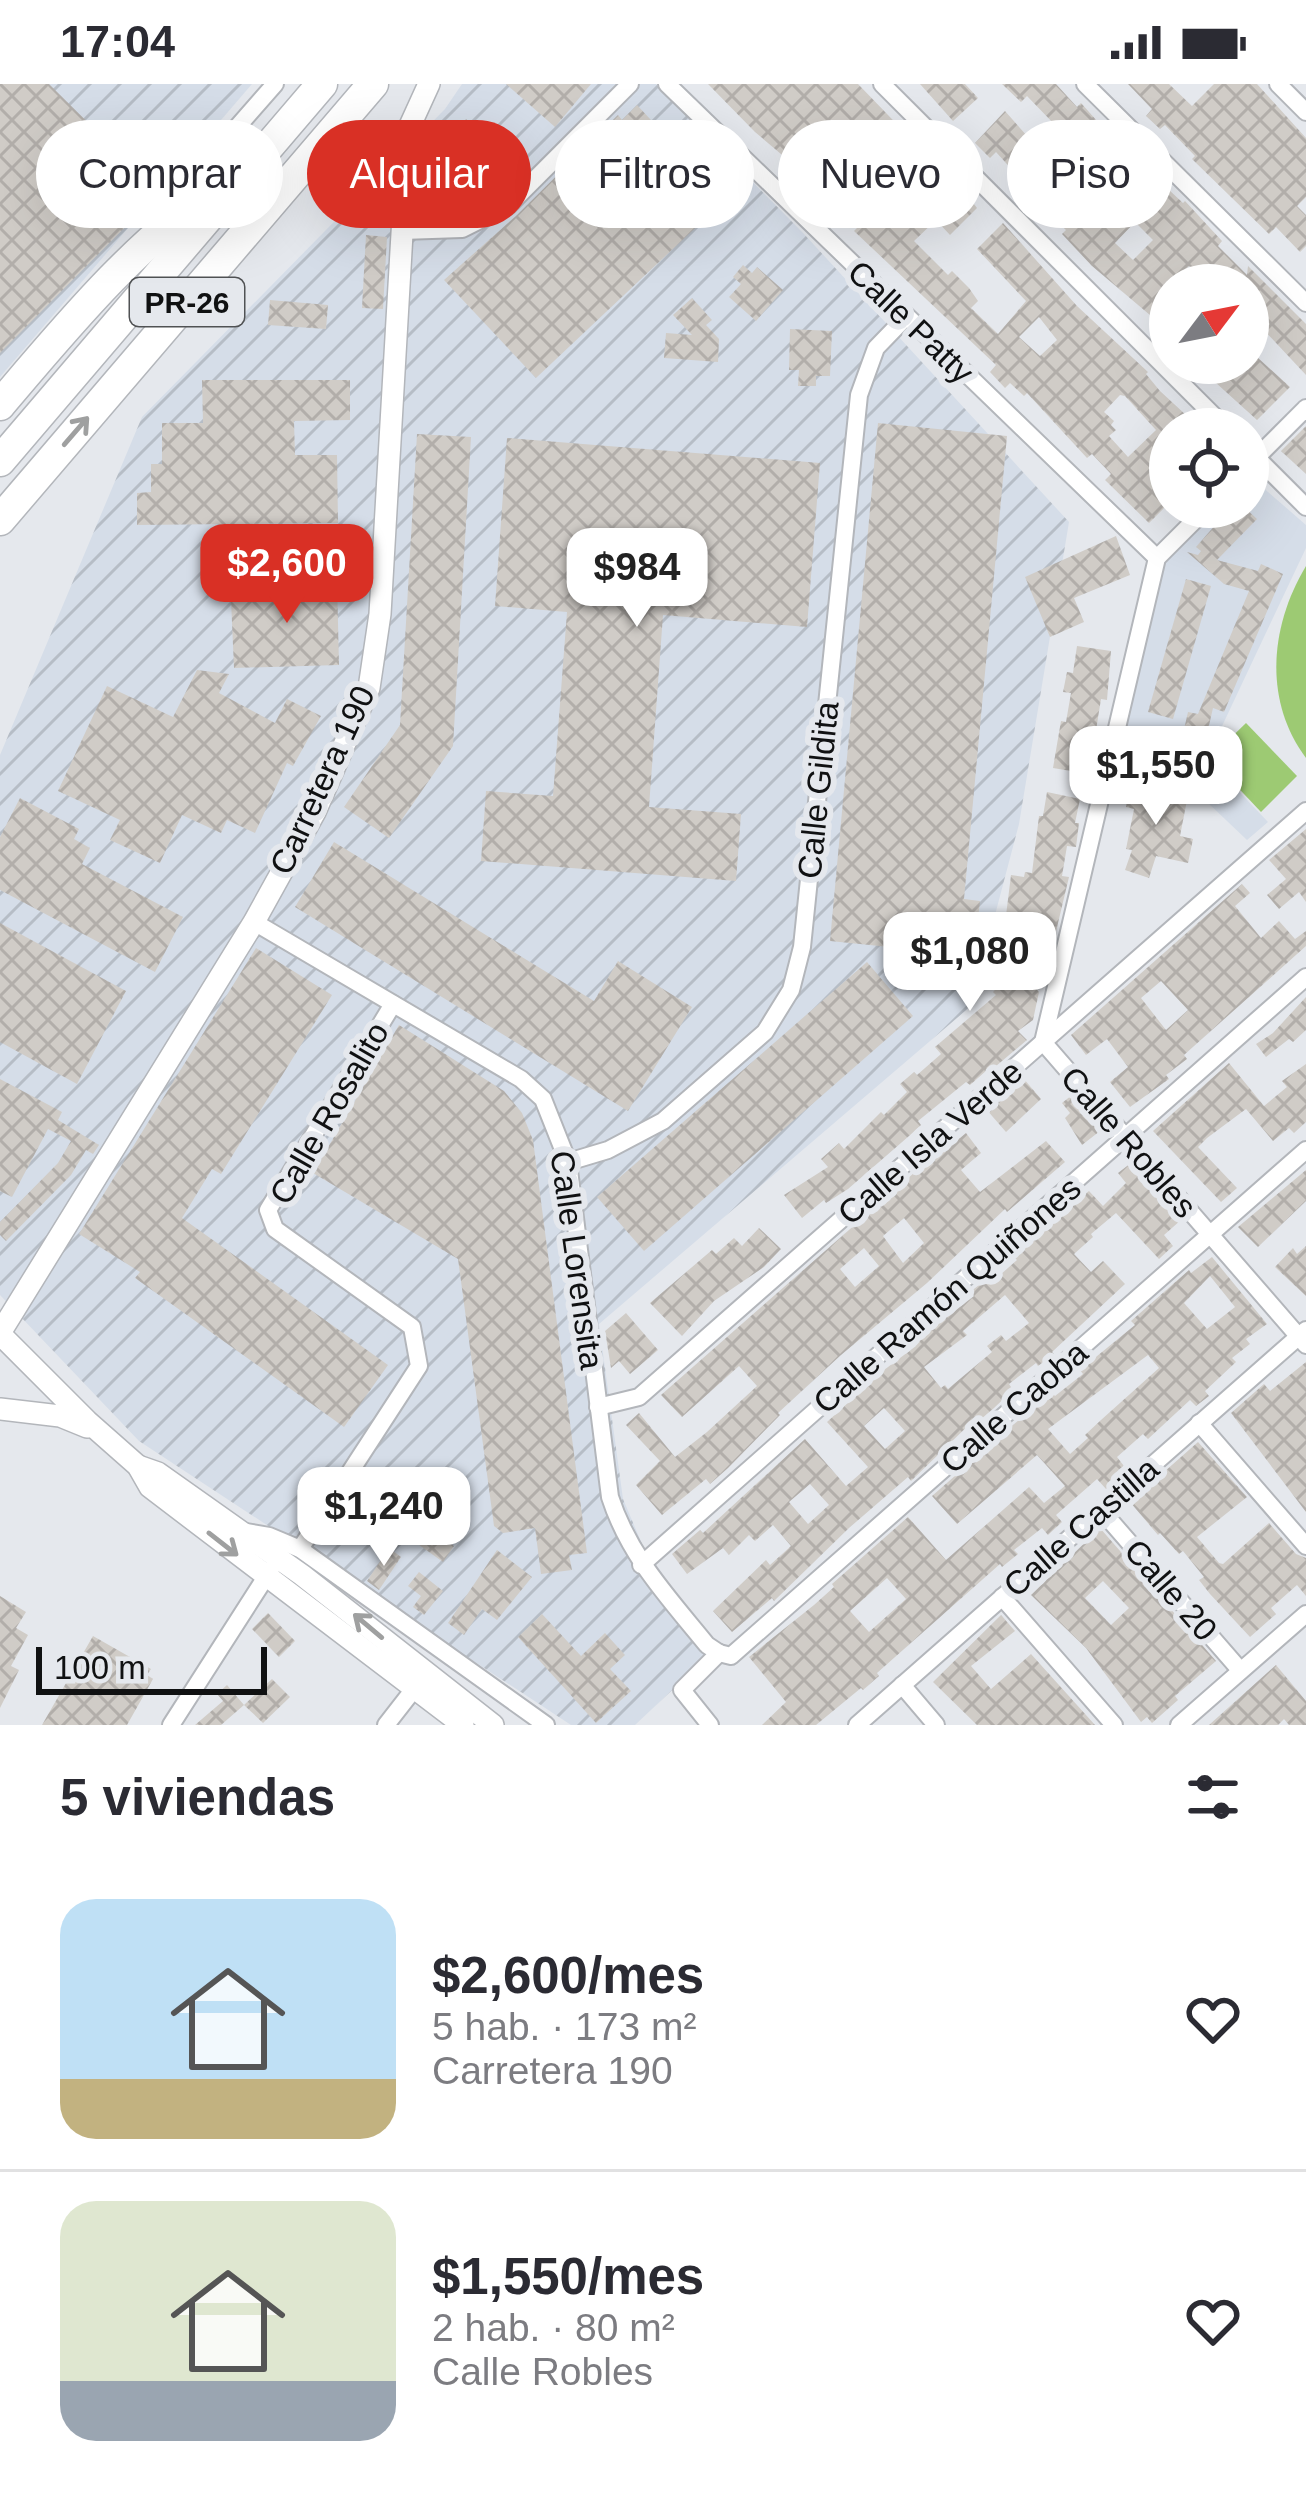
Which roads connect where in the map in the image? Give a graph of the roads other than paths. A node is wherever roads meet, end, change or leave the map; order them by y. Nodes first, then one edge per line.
1 (275, 84) edge
2 (322, 84) edge
3 (374, 84) edge
4 (428, 84) edge
5 (630, 84) edge
6 (668, 84) edge
7 (882, 84) edge
8 (1085, 84) edge
9 (1278, 84) edge
10 (1306, 112) edge
11 (283, 130) edge
12 (165, 228) edge
13 (200, 228) edge
14 (402, 231) junction
15 (1306, 303) edge
16 (905, 317) junction
17 (51, 345) junction
18 (0, 405) edge
19 (1207, 408) edge
20 (1306, 408) edge
21 (1269, 442) edge
22 (0, 461) edge
23 (44, 468) junction
24 (1269, 474) edge
25 (1306, 507) edge
26 (0, 520) edge
27 (1187, 528) edge
28 (0, 541) edge
29 (1157, 558) junction
30 (1306, 811) edge
31 (254, 922) junction
32 (1306, 977) edge
33 (393, 1004) junction
34 (1043, 1042) junction
35 (1125, 1138) junction
36 (1306, 1150) edge
37 (568, 1162) junction
38 (1210, 1235) junction
39 (0, 1333) edge
40 (1304, 1337) edge
41 (598, 1407) junction
42 (0, 1409) edge
43 (1199, 1423) junction
44 (99, 1432) junction
45 (138, 1466) junction
46 (1101, 1510) junction
47 (1306, 1546) edge
48 (281, 1561) junction
49 (641, 1565) junction
50 (1002, 1597) junction
51 (1306, 1614) edge
52 (718, 1653) junction
53 (1240, 1670) junction
54 (476, 1676) junction
55 (902, 1685) junction
56 (414, 1689) junction
57 (460, 1700) junction
58 (171, 1725) edge
59 (386, 1725) edge
60 (463, 1725) edge
61 (493, 1725) edge
62 (546, 1725) edge
63 (710, 1725) edge
64 (857, 1725) edge
65 (936, 1725) edge
66 (1114, 1725) edge
67 (1179, 1725) edge

1 - 17 street
2 - 11 highway, PR-26
23 -> 3 highway, PR-26
4 - 14 street, Carretera 190
5 - 14 street
6 - 16 street, Calle Patty
7 - 19 street
8 - 15 street
9 - 10 street
12 - 17 highway
13 - 22 highway, PR-26
14 - 31 street, Carretera 190
16 - 29 street, Calle Patty
16 - 37 street, Calle Gildita
17 - 18 highway
20 - 21 street
23 - 26 highway, PR-26
23 - 28 highway
24 - 25 street
27 - 29 street
29 - 34 street, Calle Robles
30 - 34 street, Calle Isla Verde
31 - 33 street, Calle Lorensita
31 - 39 street, Carretera 190
32 - 35 street, Calle Ramón Quiñones
33 - 37 street, Calle Lorensita
33 - 48 street, Calle Rosalito
34 - 35 street, Calle Robles
34 - 41 street, Calle Isla Verde
35 - 38 street, Calle Robles
35 - 49 street, Calle Ramón Quiñones
36 - 38 street, Calle Caoba
37 - 41 street, Calle Lorensita
38 - 40 street, Calle Robles
38 - 52 street, Calle Caoba
39 - 44 street
40 - 43 street, Calle Castilla
41 - 49 street, Calle Lorensita
42 - 44 street
43 - 46 street, Calle Castilla
43 - 47 street
44 - 45 street
45 - 48 street
45 -> 48 street
46 - 50 street, Calle Castilla
46 - 53 street, Calle 20
48 - 54 street
48 - 56 street
57 -> 48 street
48 - 58 street
49 - 52 street, Calle Lorensita
50 - 55 street, Calle Castilla
50 - 66 street
51 - 53 street
52 - 63 street
53 - 67 street
54 - 57 street
54 - 62 street
55 - 64 street, Calle Castilla
55 - 65 street
56 - 59 street
56 - 60 street
57 - 61 street

